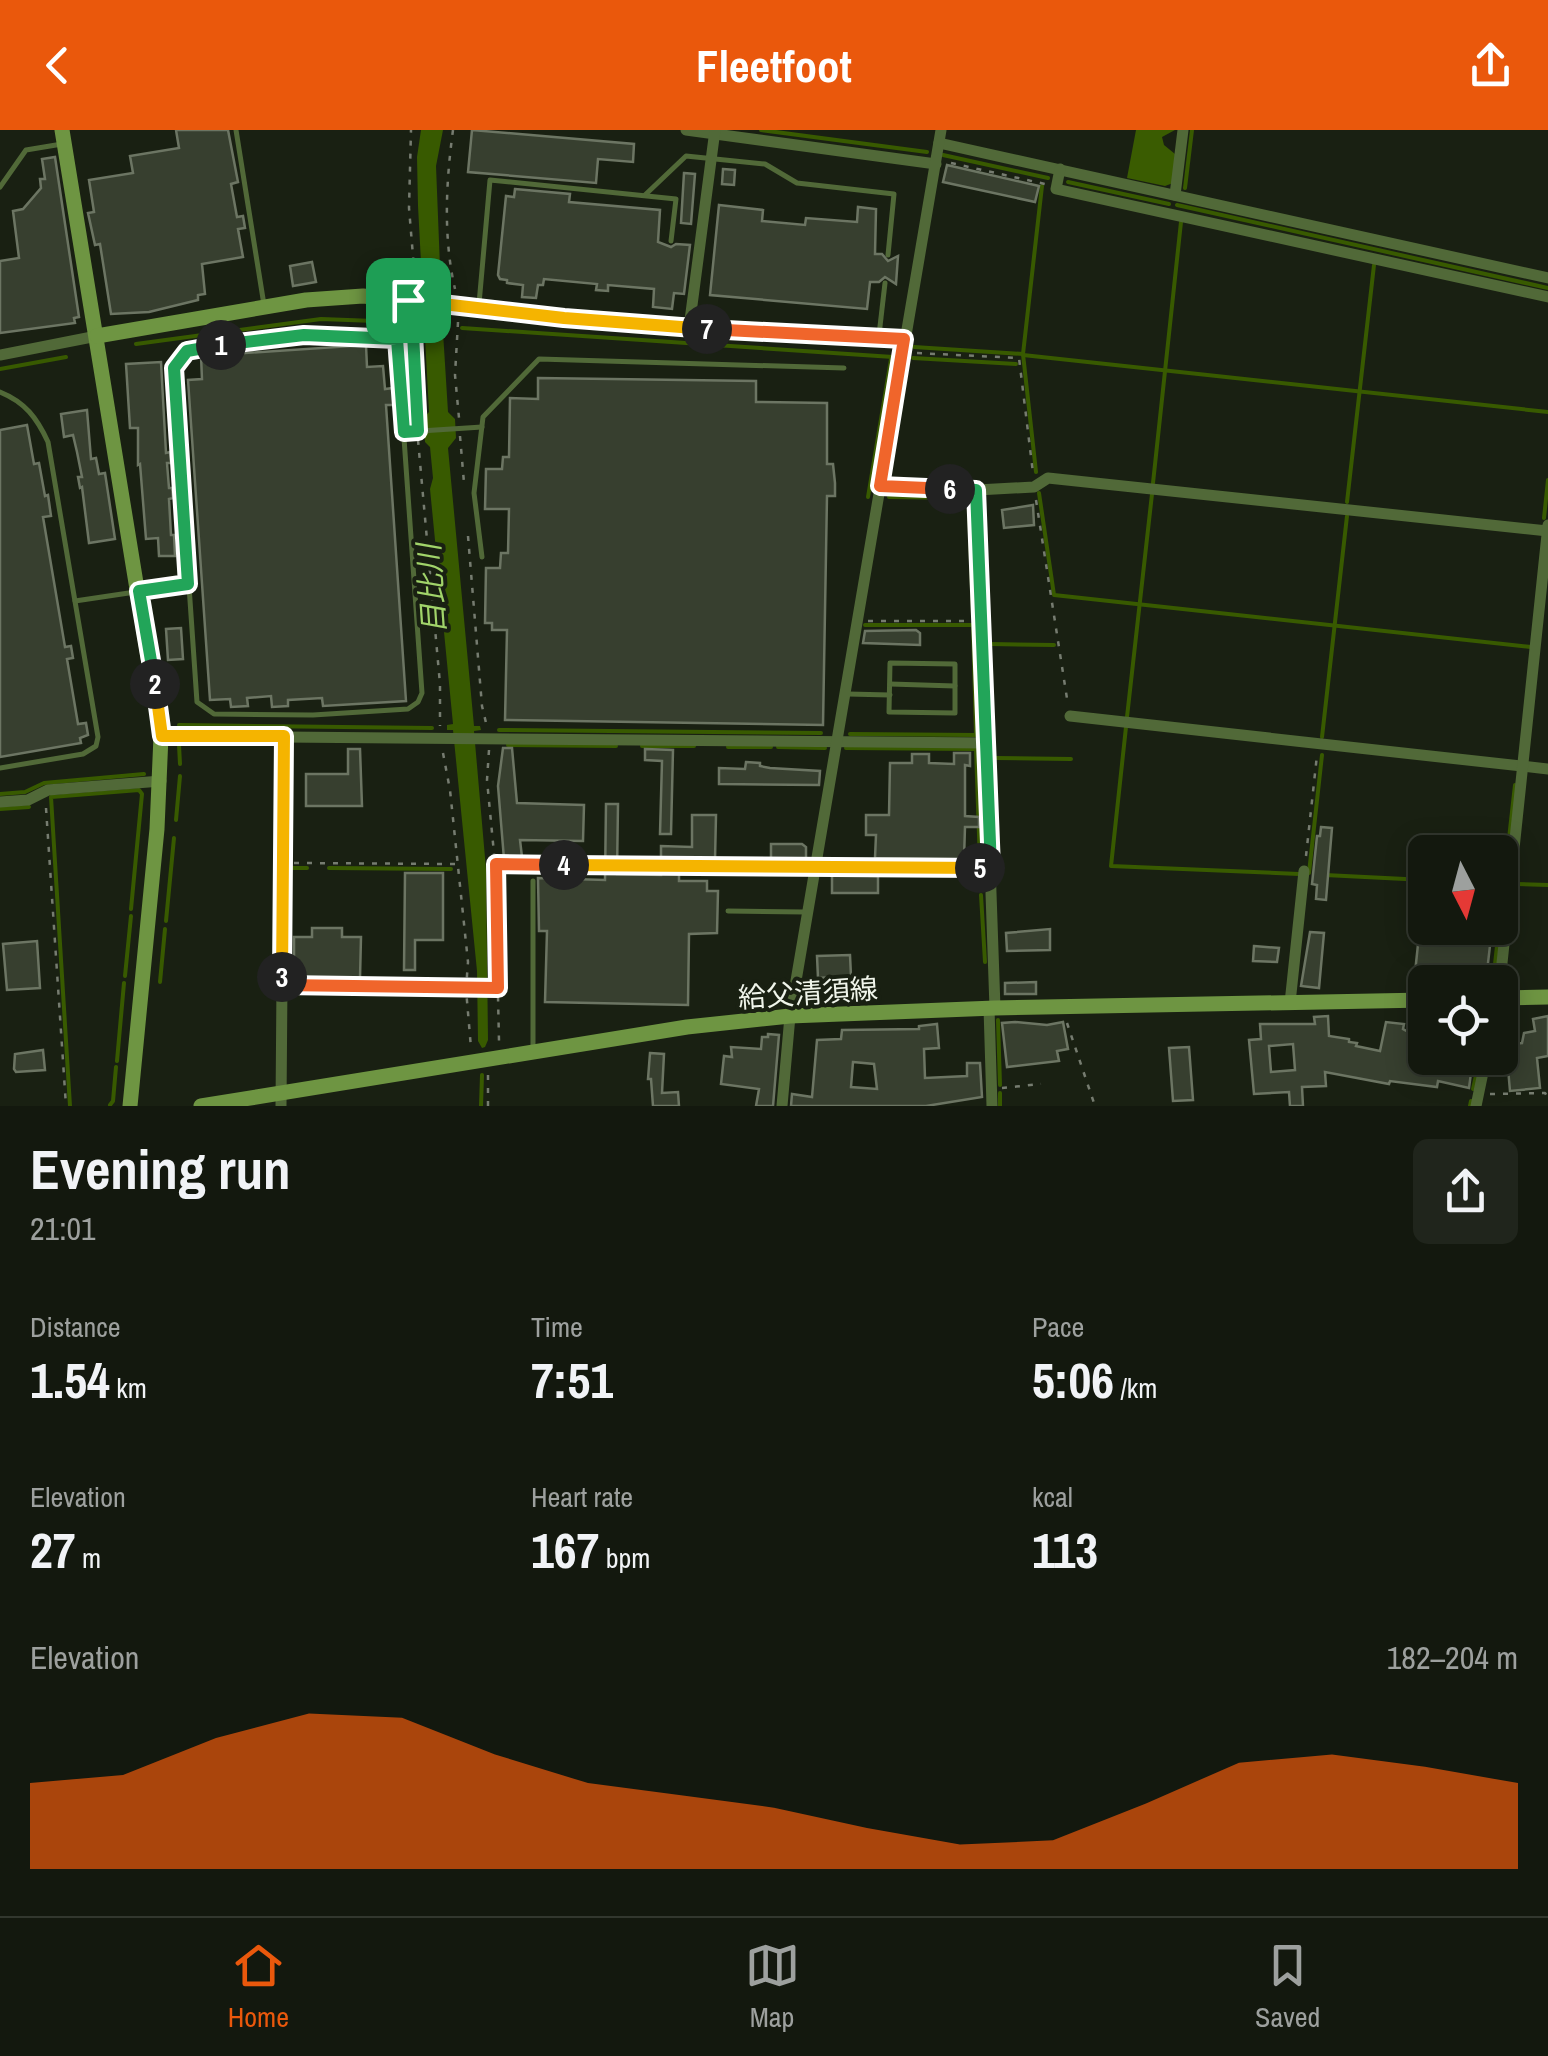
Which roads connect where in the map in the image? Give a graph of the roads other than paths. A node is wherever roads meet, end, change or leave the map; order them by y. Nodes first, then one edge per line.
1 (236, 130) edge
2 (686, 130) edge
3 (1182, 130) edge
4 (714, 132) edge
5 (940, 136) edge
6 (63, 137) edge
7 (711, 158) junction
8 (936, 162) junction
9 (1060, 170) junction
10 (0, 187) edge
11 (1174, 195) junction
12 (644, 196) junction
13 (671, 241) dead end
14 (888, 255) dead end
15 (1548, 278) edge
16 (884, 283) dead end
17 (1548, 297) edge
18 (264, 307) junction
19 (478, 309) junction
20 (688, 328) junction
21 (97, 336) junction
22 (879, 338) junction
23 (903, 346) junction
24 (0, 352) edge
25 (844, 368) dead end
26 (0, 392) edge
27 (482, 428) junction
28 (404, 432) junction
29 (880, 486) junction
30 (976, 490) junction
31 (1548, 529) edge
32 (482, 558) dead end
33 (188, 584) junction
34 (139, 591) junction
35 (76, 601) junction
36 (890, 684) junction
37 (955, 686) junction
38 (845, 694) junction
39 (890, 695) junction
40 (1070, 716) road end
41 (162, 736) junction
42 (284, 736) junction
43 (837, 741) junction
44 (987, 742) junction
45 (1522, 766) junction
46 (0, 768) edge
47 (1548, 769) edge
48 (161, 781) junction
49 (0, 802) edge
50 (1304, 871) road end
51 (533, 880) dead end
52 (728, 911) dead end
53 (808, 912) junction
54 (1502, 965) edge
55 (1548, 997) edge
56 (1518, 998) edge
57 (1408, 1001) edge
58 (1290, 1004) junction
59 (992, 1008) junction
60 (790, 1016) junction
61 (532, 1052) junction
62 (1483, 1075) edge
63 (281, 1100) edge
64 (1478, 1100) edge
65 (130, 1106) edge
66 (201, 1106) edge
67 (782, 1106) edge
68 (992, 1106) edge

1 - 18 lane
2 - 4 street
3 - 11 street
4 - 7 street
4 - 8 street
5 - 8 street
5 - 9 street
6 - 10 lane
6 - 21 street
7 - 12 lane
7 - 14 lane
7 - 20 street
8 - 23 street
9 - 11 street
9 - 17 street
11 - 15 street
12 - 13 lane
12 - 19 lane
16 - 22 lane
18 - 19 street
18 - 21 street
19 - 20 street
20 - 22 street
21 - 24 street
21 - 34 street
22 - 23 street
23 - 29 street
25 - 27 lane
26 - 35 lane
27 - 28 lane
27 - 32 lane
28 - 33 lane
28 - 33 lane
29 - 30 street
29 - 38 street
30 - 31 street
30 - 44 street
31 - 45 street
33 - 34 lane
34 - 35 lane
34 - 41 street
35 - 46 lane
36 - 37 lane
36 - 37 lane
36 - 39 lane
37 - 39 lane
38 - 39 lane
38 - 43 street
40 - 45 street
41 - 42 street
41 - 48 street
42 - 43 street
42 - 63 street
43 - 44 street
43 - 53 street
44 - 59 street
45 - 47 street
45 - 54 street
48 - 49 street
48 - 65 street
50 - 58 street
51 - 61 lane
52 - 53 lane
53 - 60 street
55 - 56 street
57 - 58 street, 給父清須線
58 - 59 street, 給父清須線
59 - 60 street, 給父清須線
59 - 68 street
60 - 61 street, 給父清須線
60 - 67 street
61 - 63 street, 給父清須線
62 - 64 street
63 - 66 street, 給父清須線

